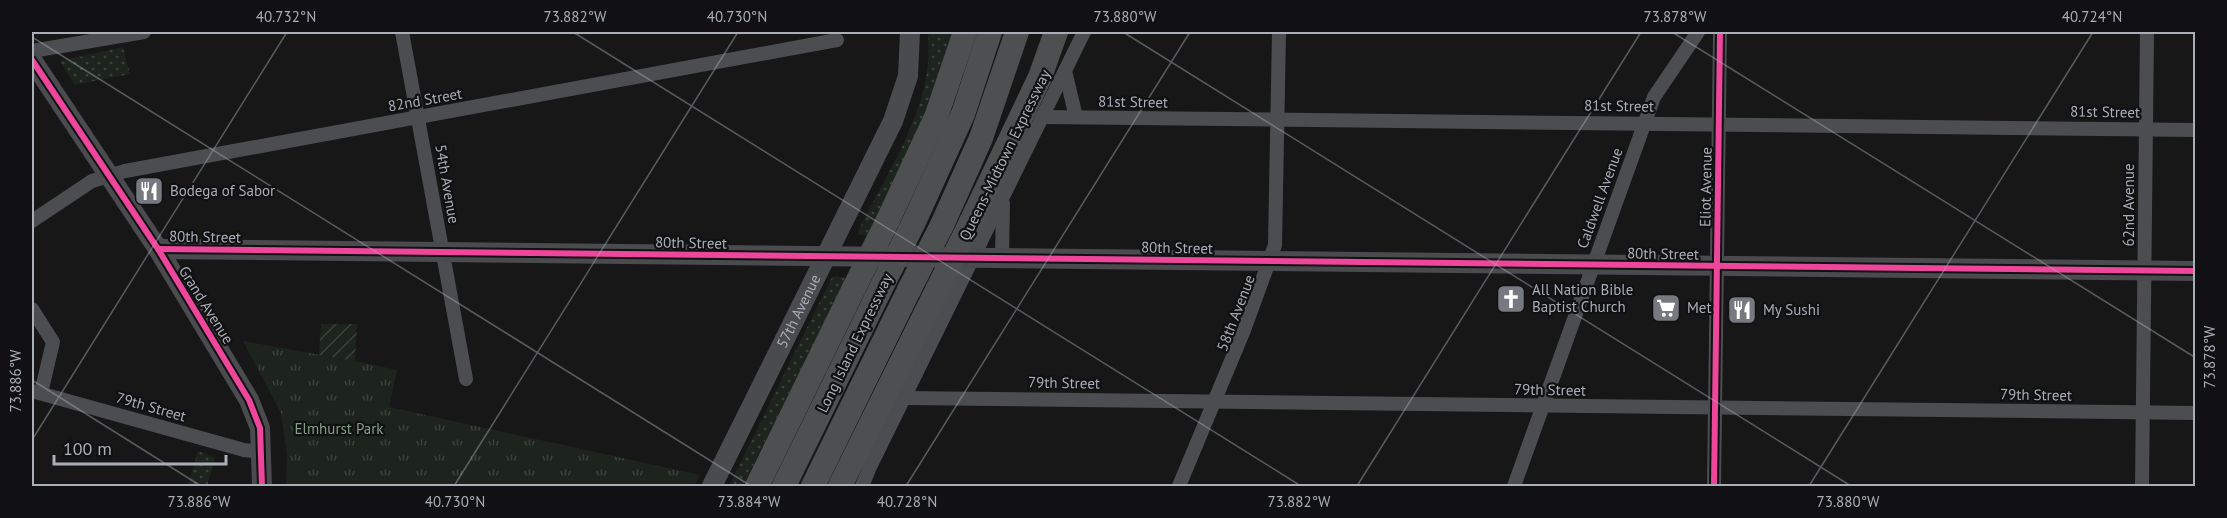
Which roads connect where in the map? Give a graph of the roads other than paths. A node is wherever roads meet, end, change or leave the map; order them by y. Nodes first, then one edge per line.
1 (144, 32) edge
2 (402, 32) edge
3 (910, 32) edge
4 (965, 32) edge
5 (990, 32) edge
6 (1017, 32) edge
7 (1042, 32) edge
8 (1056, 32) edge
9 (1084, 32) edge
10 (1279, 32) edge
11 (1698, 32) edge
12 (1720, 32) edge
13 (2147, 32) edge
14 (837, 40) dead end
15 (32, 51) edge
16 (32, 60) edge
17 (1065, 70) junction
18 (1042, 117) junction
19 (1076, 117) junction
20 (418, 118) junction
21 (1278, 120) junction
22 (1644, 123) junction
23 (1718, 124) junction
24 (1017, 126) junction
25 (2146, 129) junction
26 (2196, 130) edge
27 (108, 176) junction
28 (1003, 198) junction
29 (32, 221) edge
30 (158, 249) junction
31 (442, 252) junction
32 (826, 256) junction
33 (973, 258) junction
34 (1002, 258) junction
35 (1268, 261) junction
36 (1593, 265) junction
37 (1717, 266) junction
38 (2145, 271) junction
39 (2196, 271) edge
40 (32, 309) edge
41 (466, 378) dead end
42 (36, 392) edge
43 (904, 398) junction
44 (1214, 402) junction
45 (1542, 406) junction
46 (1715, 408) junction
47 (2143, 412) junction
48 (2196, 413) edge
49 (262, 452) junction
50 (262, 486) edge
51 (712, 486) edge
52 (757, 486) edge
53 (784, 486) edge
54 (813, 486) edge
55 (846, 486) edge
56 (1179, 486) edge
57 (1514, 486) edge
58 (1714, 486) edge
59 (2142, 486) edge

1 - 15 street
2 - 20 street, 54th Avenue
3 - 32 street, 57th Avenue
4 - 52 highway, bridge
5 - 53 highway, Long Island Expressway, bridge
6 - 54 highway, Long Island Expressway, bridge
7 - 24 highway
8 - 24 highway
9 - 17 street, Queens-Midtown Expressway
10 - 21 street, 58th Avenue
11 - 22 street, Caldwell Avenue
12 - 23 street, Eliot Avenue
13 - 25 street, 62nd Avenue
14 - 20 street, 82nd Street
16 - 27 street, Grand Avenue
17 - 18 street, Queens-Midtown Expressway
17 - 19 street
18 - 19 street, 81st Street
18 - 28 street, Queens-Midtown Expressway
19 - 21 street, 81st Street
20 - 27 street, 82nd Street
20 - 31 street, 54th Avenue
21 - 22 street, 81st Street
21 - 35 street, 58th Avenue
22 - 23 street, 81st Street
22 - 36 street, Caldwell Avenue
23 - 25 street, 81st Street
23 - 37 street, Eliot Avenue
24 - 55 highway, bridge
25 - 26 street, 81st Street
25 - 38 street, 62nd Avenue
27 - 29 street, 82nd Street
27 - 30 street, Grand Avenue
28 - 33 street, Queens-Midtown Expressway
28 - 34 street
30 - 31 street, 80th Street
30 - 49 street, Grand Avenue
31 - 32 street, 80th Street
31 - 41 street, 54th Avenue
32 - 33 street, 80th Street
32 - 51 street, 57th Avenue
33 - 34 street, 80th Street
33 - 43 street, Queens-Midtown Expressway
34 - 35 street, 80th Street
35 - 36 street, 80th Street
35 - 44 street, 58th Avenue
36 - 37 street, 80th Street
36 - 45 street, Caldwell Avenue
37 - 38 street, 80th Street
37 - 46 street, Eliot Avenue
38 - 39 street, 80th Street
38 - 47 street, 62nd Avenue
40 - 42 street
42 - 49 street, 79th Street
43 - 44 street, 79th Street
43 - 55 street, Queens-Midtown Expressway
44 - 45 street, 79th Street
44 - 56 street, 58th Avenue
45 - 46 street, 79th Street
45 - 57 street, Caldwell Avenue
46 - 47 street, 79th Street
46 - 58 street, Eliot Avenue
47 - 48 street, 79th Street
47 - 59 street, 62nd Avenue
49 - 50 street, Grand Avenue

